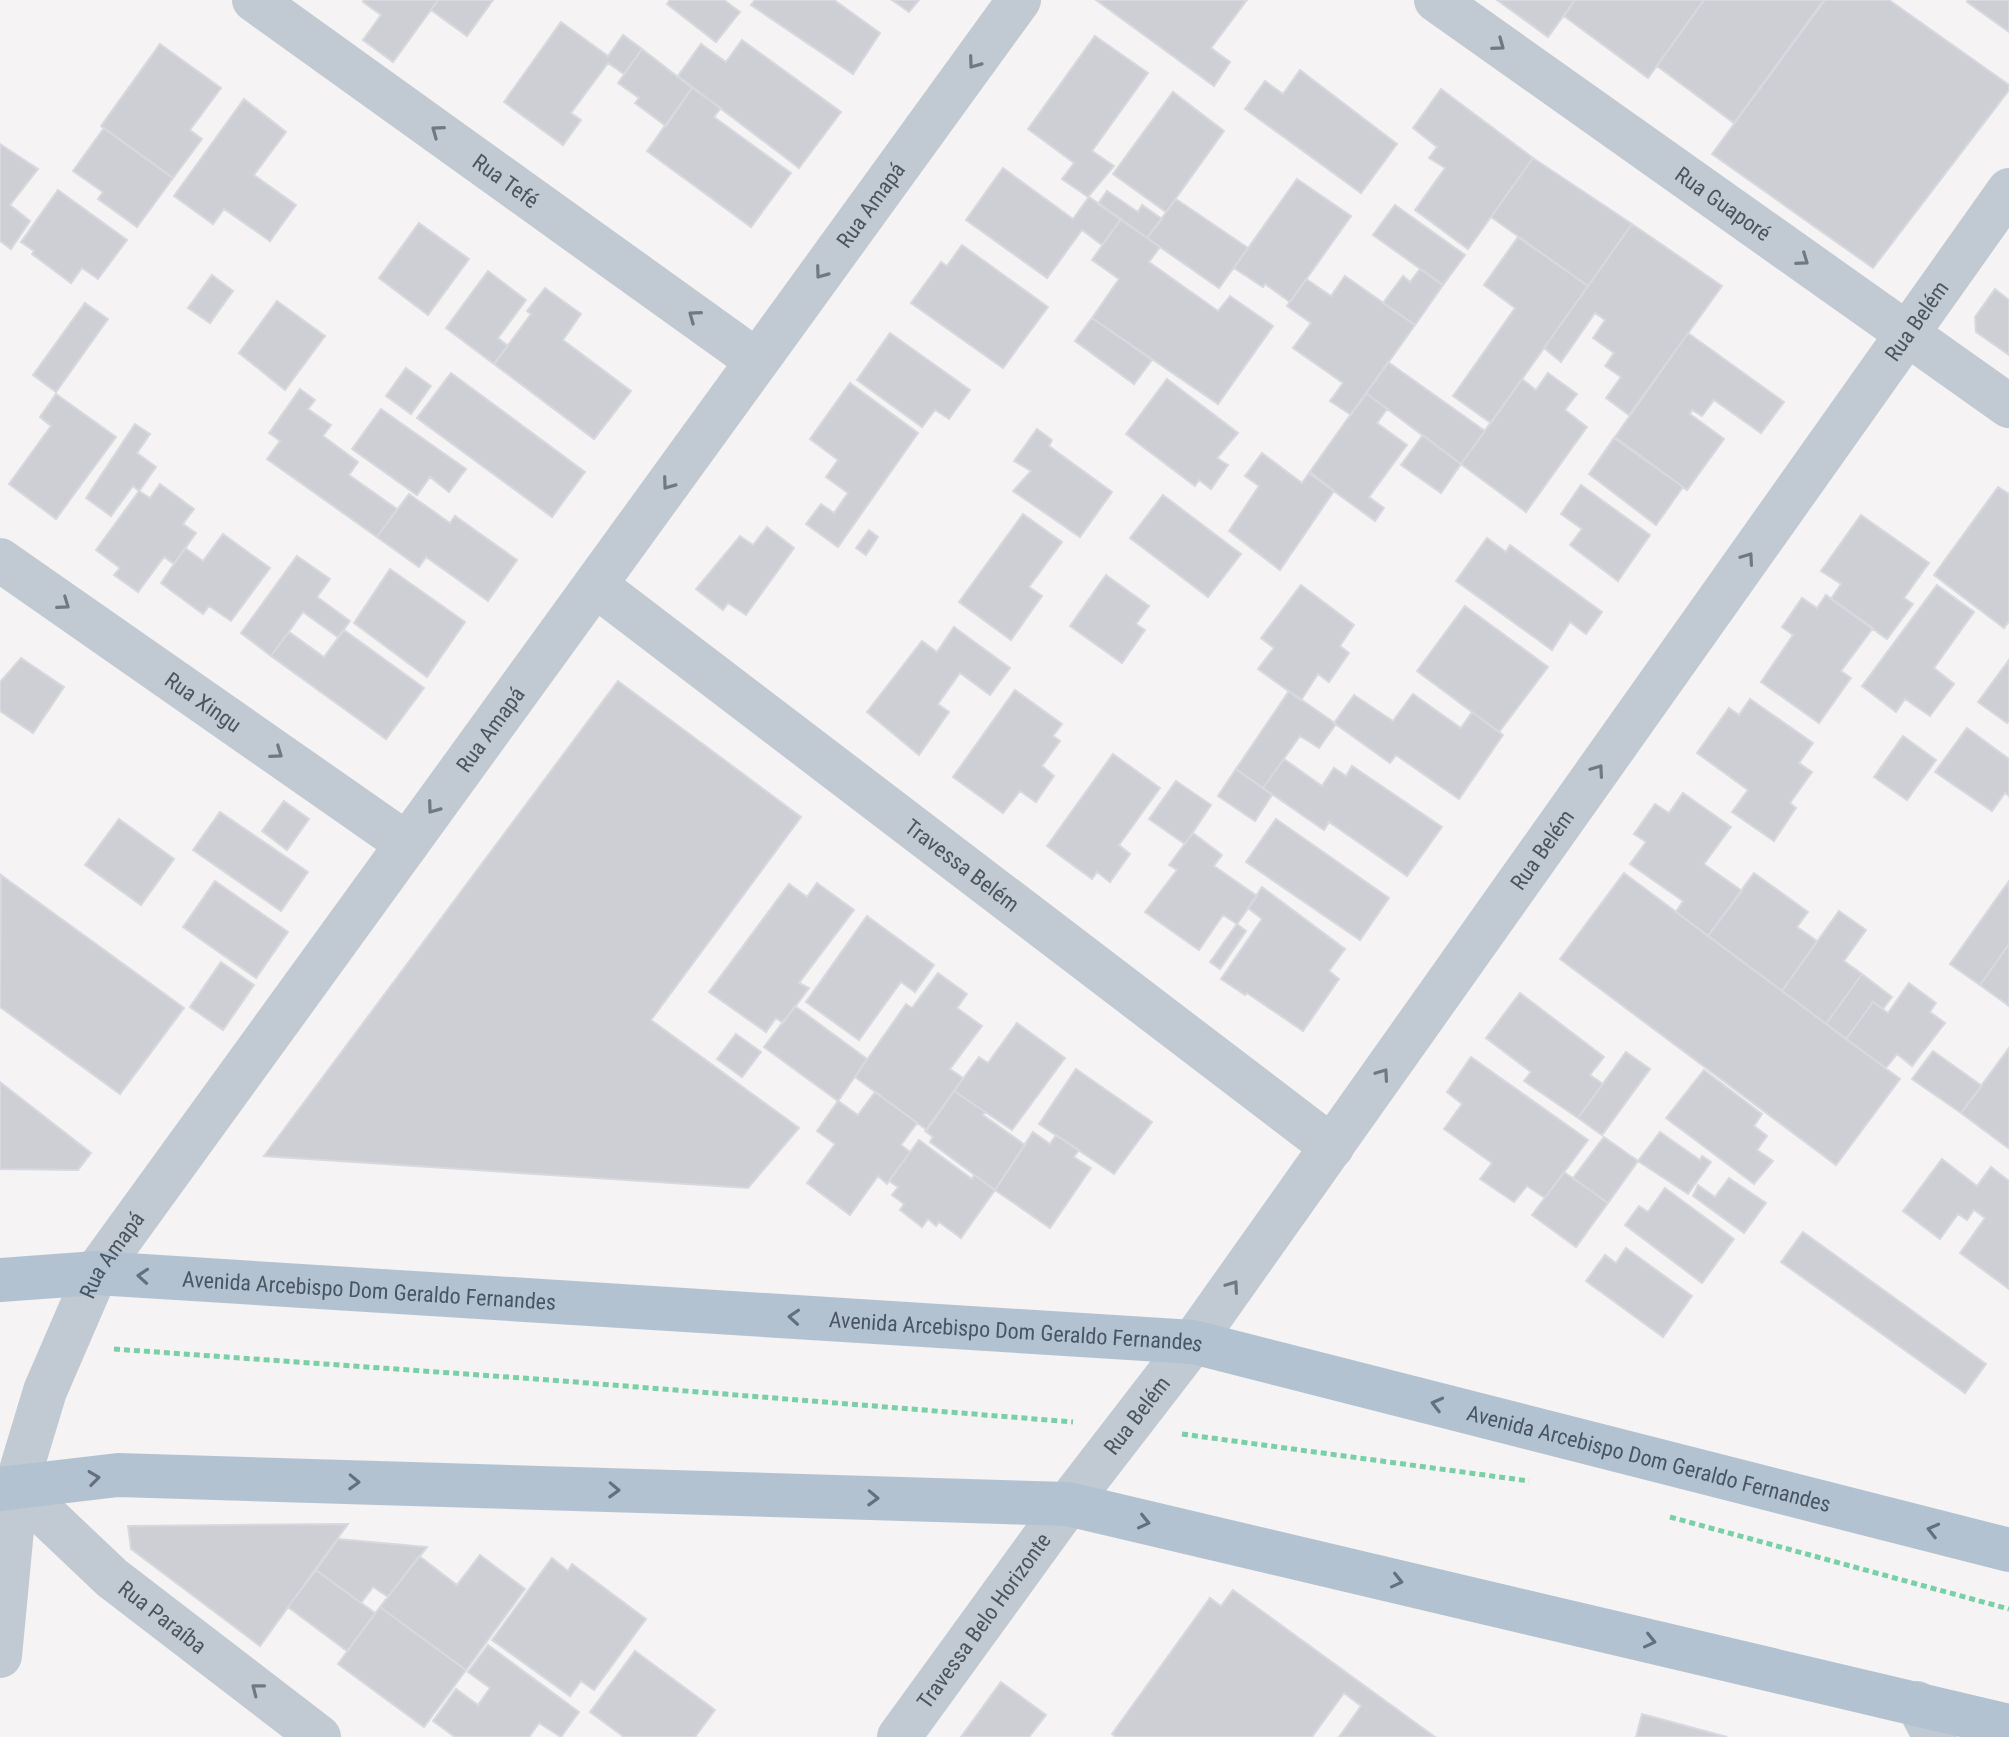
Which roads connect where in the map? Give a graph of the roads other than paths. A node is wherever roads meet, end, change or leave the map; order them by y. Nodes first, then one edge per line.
1 (254, 0) edge
2 (1019, 0) edge
3 (1436, 0) edge
4 (2009, 190) edge
5 (1908, 333) junction
6 (757, 361) junction
7 (2009, 406) edge
8 (0, 560) edge
9 (595, 585) junction
10 (407, 844) junction
11 (1332, 1147) junction
12 (96, 1273) junction
13 (0, 1280) edge
14 (1193, 1342) junction
15 (8, 1488) edge
16 (1068, 1504) junction
17 (2009, 1550) edge
18 (0, 1656) edge
19 (1926, 1720) edge
20 (2009, 1726) edge
21 (319, 1737) edge
22 (899, 1737) edge

6 -> 1 street, Rua Tefé
2 -> 6 street, Rua Amapá
3 -> 5 street, Rua Guaporé
4 - 5 street, Rua Belém
5 - 7 street, Rua Guaporé
11 -> 5 street, Rua Belém
6 -> 9 street, Rua Amapá
8 -> 10 street, Rua Xingu
9 -> 10 street, Rua Amapá
9 - 11 street, Travessa Belém
10 - 12 street, Rua Amapá
14 -> 11 street, Rua Belém
12 - 13 main road, Avenida Arcebispo Dom Geraldo Fernandes
14 -> 12 main road, Avenida Arcebispo Dom Geraldo Fernandes
12 - 15 street, Rua Amapá
14 - 16 street, Rua Belém
17 -> 14 main road, Avenida Arcebispo Dom Geraldo Fernandes
15 -> 16 main road
15 - 18 street, Rua Amapá
21 -> 15 street, Rua Paraíba
16 -> 19 main road
16 - 22 street, Travessa Belo Horizonte
19 - 20 main road

